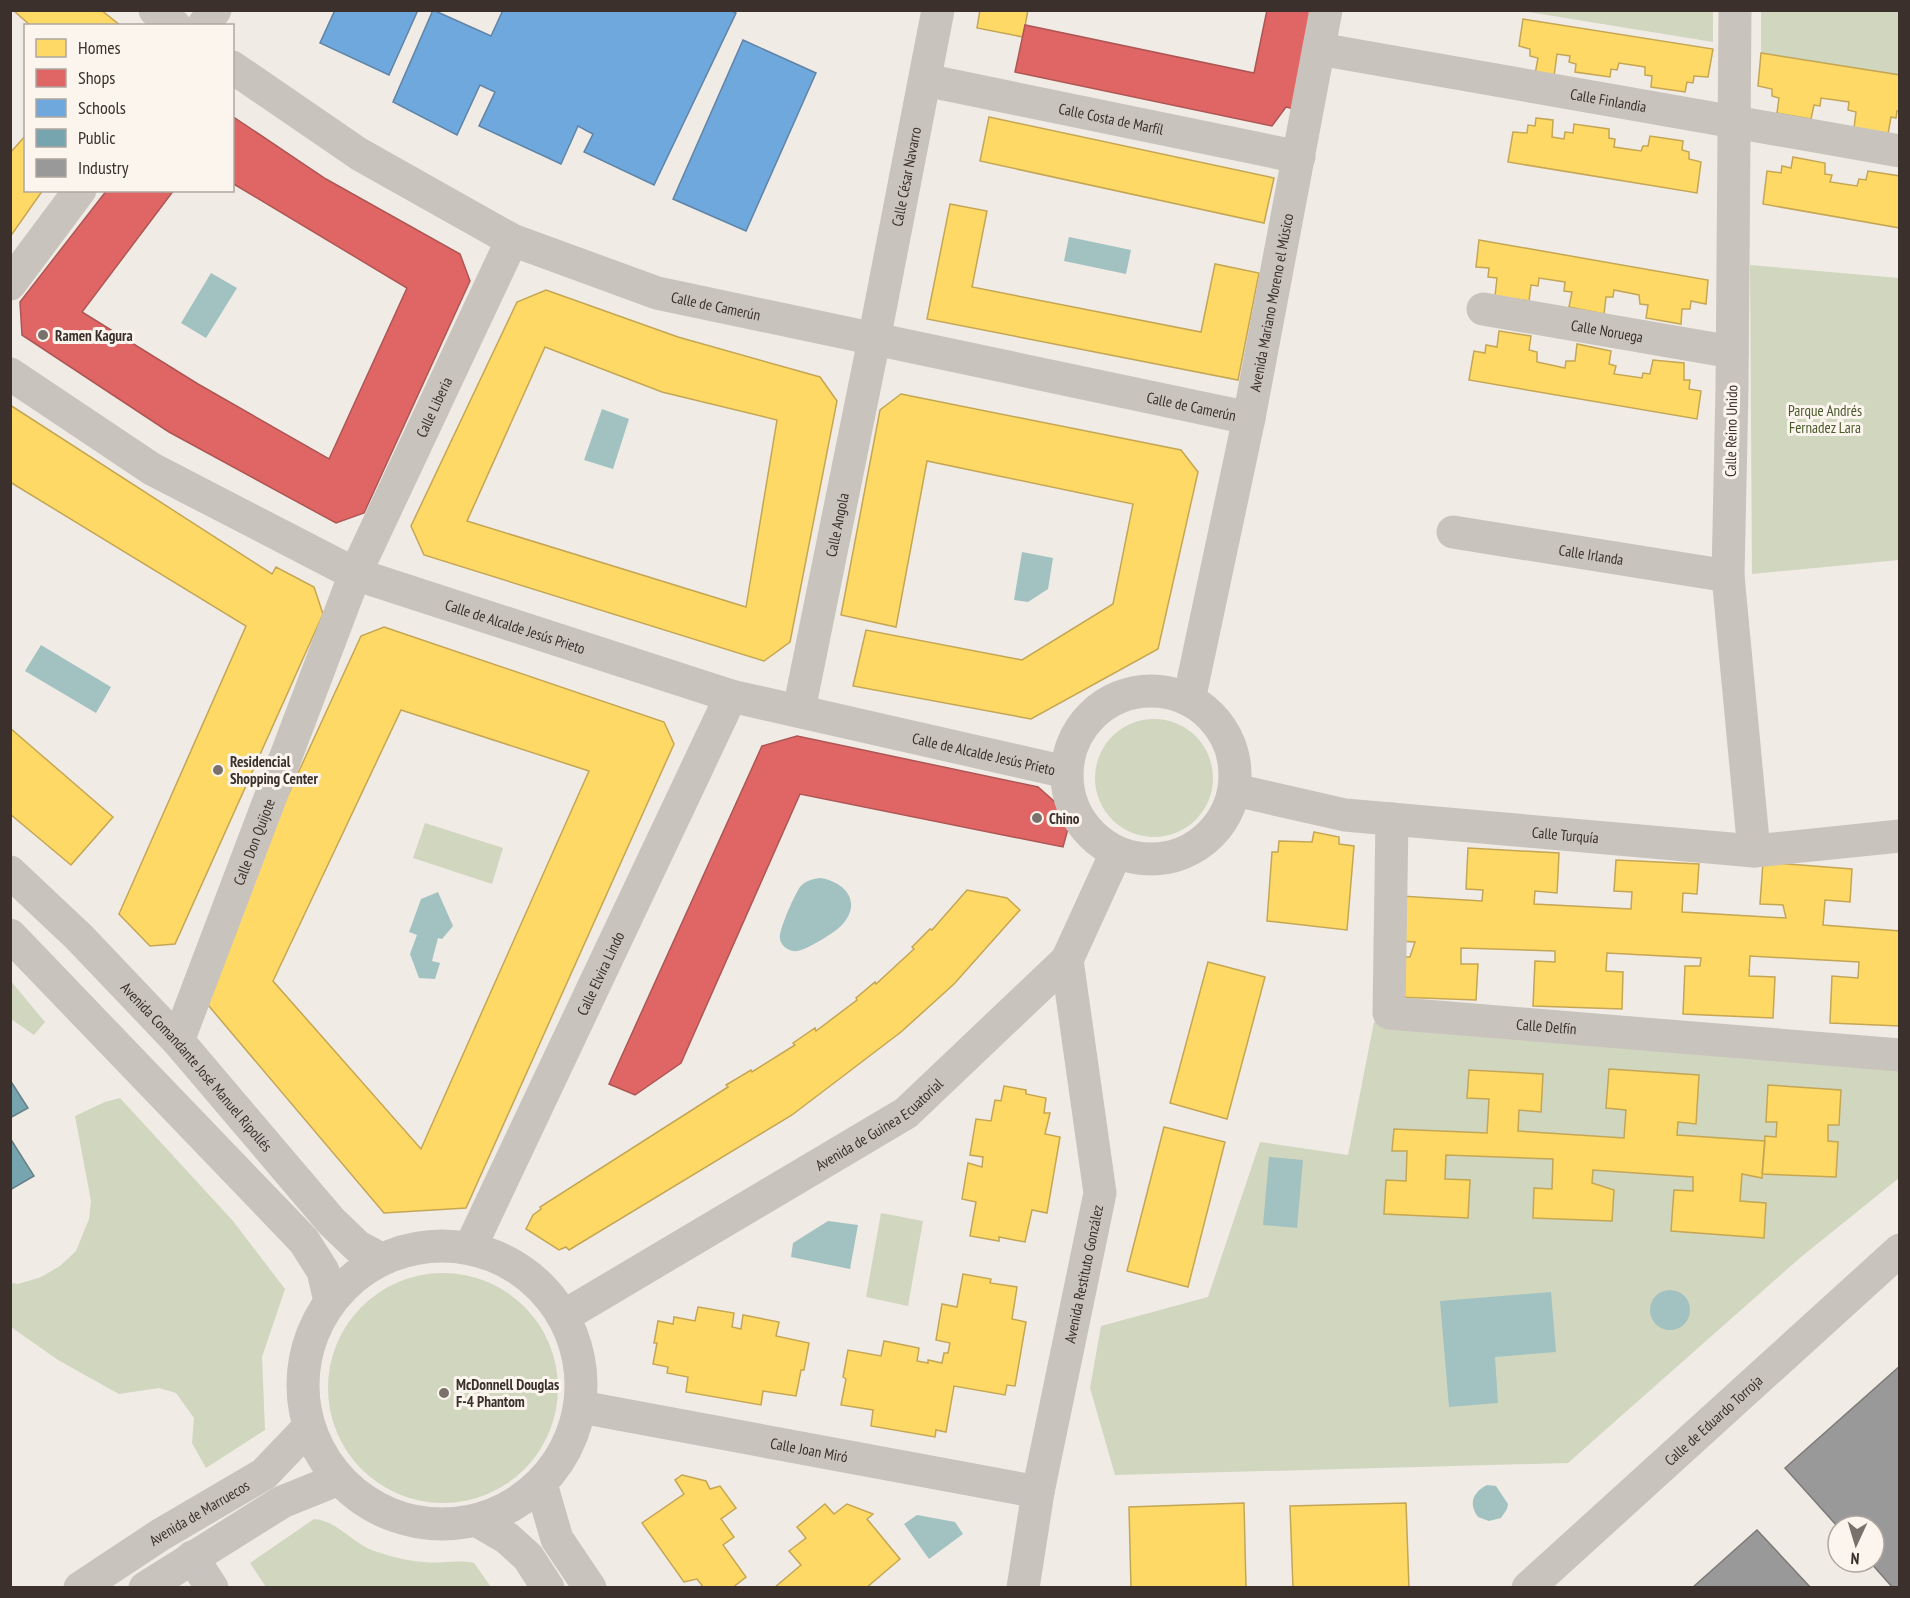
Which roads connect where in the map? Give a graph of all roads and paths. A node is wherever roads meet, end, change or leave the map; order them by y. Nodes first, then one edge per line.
1 (155, 10) edge
2 (215, 10) edge
3 (938, 10) edge
4 (1326, 10) edge
5 (1735, 10) edge
6 (172, 24) edge
7 (204, 24) edge
8 (1318, 49) junction
9 (234, 68) edge
10 (925, 80) junction
11 (1735, 123) junction
12 (1899, 151) edge
13 (1299, 157) junction
14 (79, 192) edge
15 (512, 240) junction
16 (10, 284) edge
17 (1483, 309) dead end
18 (874, 340) junction
19 (1732, 352) junction
20 (10, 374) edge
21 (1249, 418) junction
22 (1454, 532) dead end
23 (355, 574) junction
24 (1728, 576) junction
25 (731, 696) junction
26 (1189, 700) junction
27 (799, 710) junction
28 (1065, 772) junction
29 (1235, 790) junction
30 (1392, 819) junction
31 (1899, 836) edge
32 (1754, 851) junction
33 (1116, 853) junction
34 (10, 872) edge
35 (10, 935) edge
36 (1066, 960) junction
37 (178, 1041) junction
38 (1899, 1055) edge
39 (470, 1248) junction
40 (1899, 1250) edge
41 (381, 1259) junction
42 (330, 1301) junction
43 (564, 1316) junction
44 (580, 1407) junction
45 (309, 1427) junction
46 (339, 1479) junction
47 (541, 1484) junction
48 (1038, 1492) junction
49 (476, 1520) junction
50 (192, 1557) junction
51 (80, 1587) edge
52 (145, 1587) edge
53 (212, 1587) edge
54 (548, 1587) edge
55 (590, 1587) edge
56 (1023, 1587) edge
57 (1527, 1587) edge

1 - 6 street
2 - 7 street
3 - 10 street, Calle César Navarro
4 - 8 street, Avenida Mariano Moreno el Músico
5 - 11 street, Calle Reino Unido
8 - 11 street, Calle Finlandia
8 - 13 street, Avenida Mariano Moreno el Músico
9 - 15 street, Calle de Camerún
10 - 13 street, Calle Costa de Marfíl
10 - 18 street, Calle César Navarro
11 - 12 street, Calle Finlandia
11 - 19 street, Calle Reino Unido
13 - 21 street, Avenida Mariano Moreno el Músico
14 - 16 street
15 - 18 street, Calle de Camerún
15 - 23 street, Calle Liberia
17 - 19 street, Calle Noruega
18 - 21 street, Calle de Camerún
18 - 27 street, Calle Angola
19 - 24 street, Calle Reino Unido
20 - 23 street, Calle de Alcalde Jesús Prieto
21 - 26 street, Avenida Mariano Moreno el Músico
22 - 24 street, Calle Irlanda
23 - 25 street, Calle de Alcalde Jesús Prieto
23 - 37 street, Calle Don Quijote
24 - 32 street, Calle Reino Unido
25 - 27 street, Calle de Alcalde Jesús Prieto
25 - 39 street, Calle Elvira Lindo
26 - 28 street
26 - 29 street
27 - 28 street, Calle de Alcalde Jesús Prieto
28 - 33 street
29 - 30 street, Calle Turquía
29 - 33 street
30 - 32 street, Calle Turquía
30 - 38 street, Calle Delfín
31 - 32 street, Calle Turquía
33 - 36 street, Avenida de Guinea Ecuatorial
34 - 37 street, Avenida Comandante José Manuel Ripollés
35 - 42 street
36 - 43 street, Avenida de Guinea Ecuatorial
36 - 48 street, Avenida Restituto González
37 - 41 street, Avenida Comandante José Manuel Ripollés
39 - 41 street
39 - 43 street
40 - 57 street, Calle de Eduardo Torroja
41 - 42 street
42 - 45 street
43 - 44 street
44 - 47 street
44 - 48 street, Calle Joan Miró
45 - 46 street
45 - 51 street, Avenida de Marruecos
46 - 49 street
46 - 50 street
47 - 49 street
47 - 55 street
48 - 56 street, Avenida Restituto González
49 - 54 street
50 - 52 street
50 - 53 street

